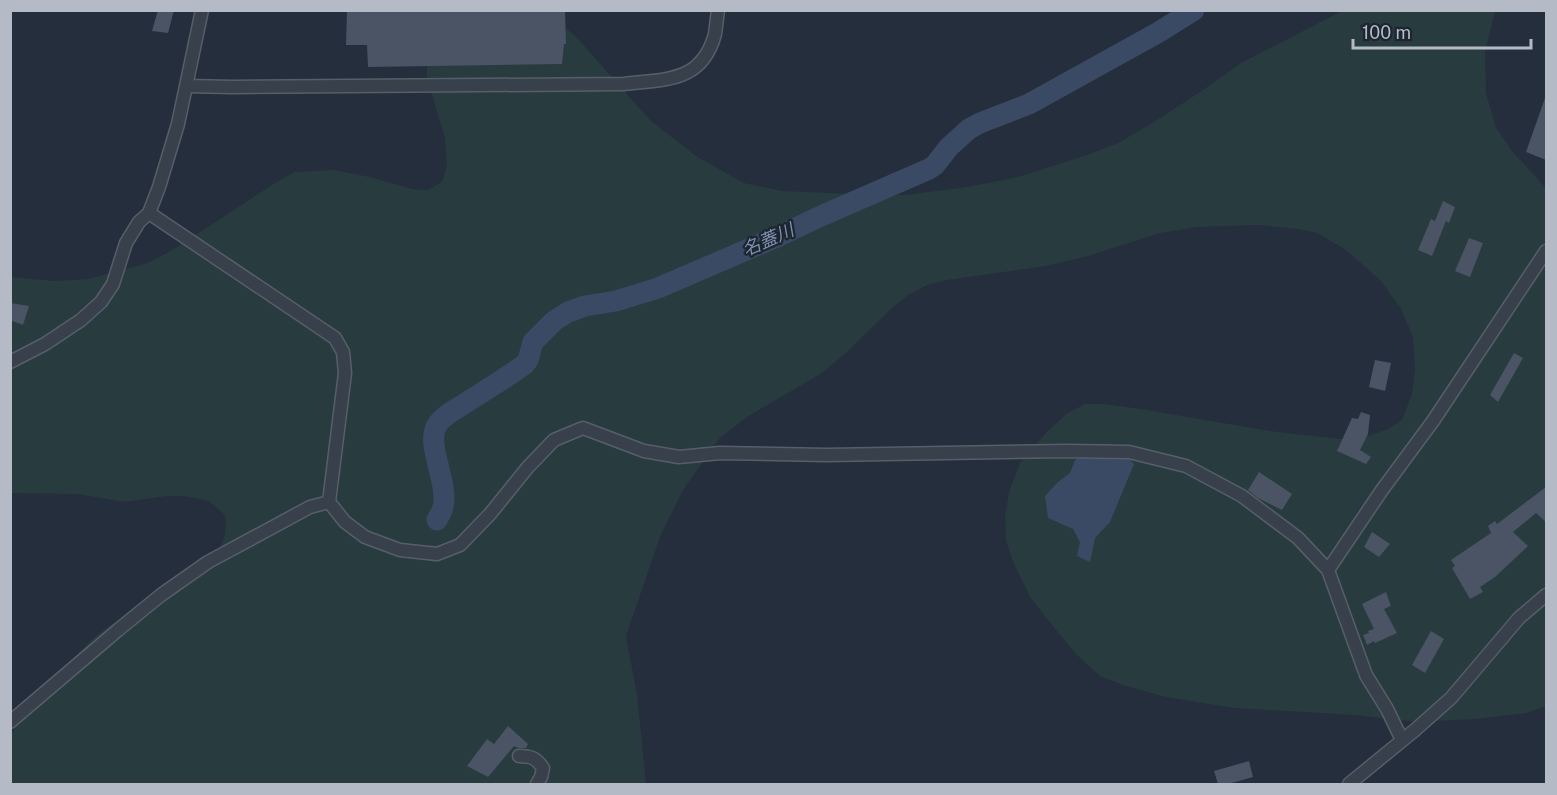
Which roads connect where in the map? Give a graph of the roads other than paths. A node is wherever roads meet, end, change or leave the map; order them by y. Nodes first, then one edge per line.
1 (202, 10) edge
2 (718, 10) edge
3 (186, 86) junction
4 (149, 213) junction
5 (1546, 251) edge
6 (10, 362) edge
7 (329, 502) junction
8 (1328, 570) junction
9 (1546, 595) edge
10 (10, 722) edge
11 (1402, 741) junction
12 (519, 756) dead end
13 (537, 784) edge
14 (1349, 784) edge

1 - 3 street
2 - 3 street
3 - 4 street
4 - 6 street
4 - 7 street
5 - 8 street
7 - 8 street
7 - 10 street
8 - 11 street
9 - 11 street
11 - 14 street
12 - 13 street

